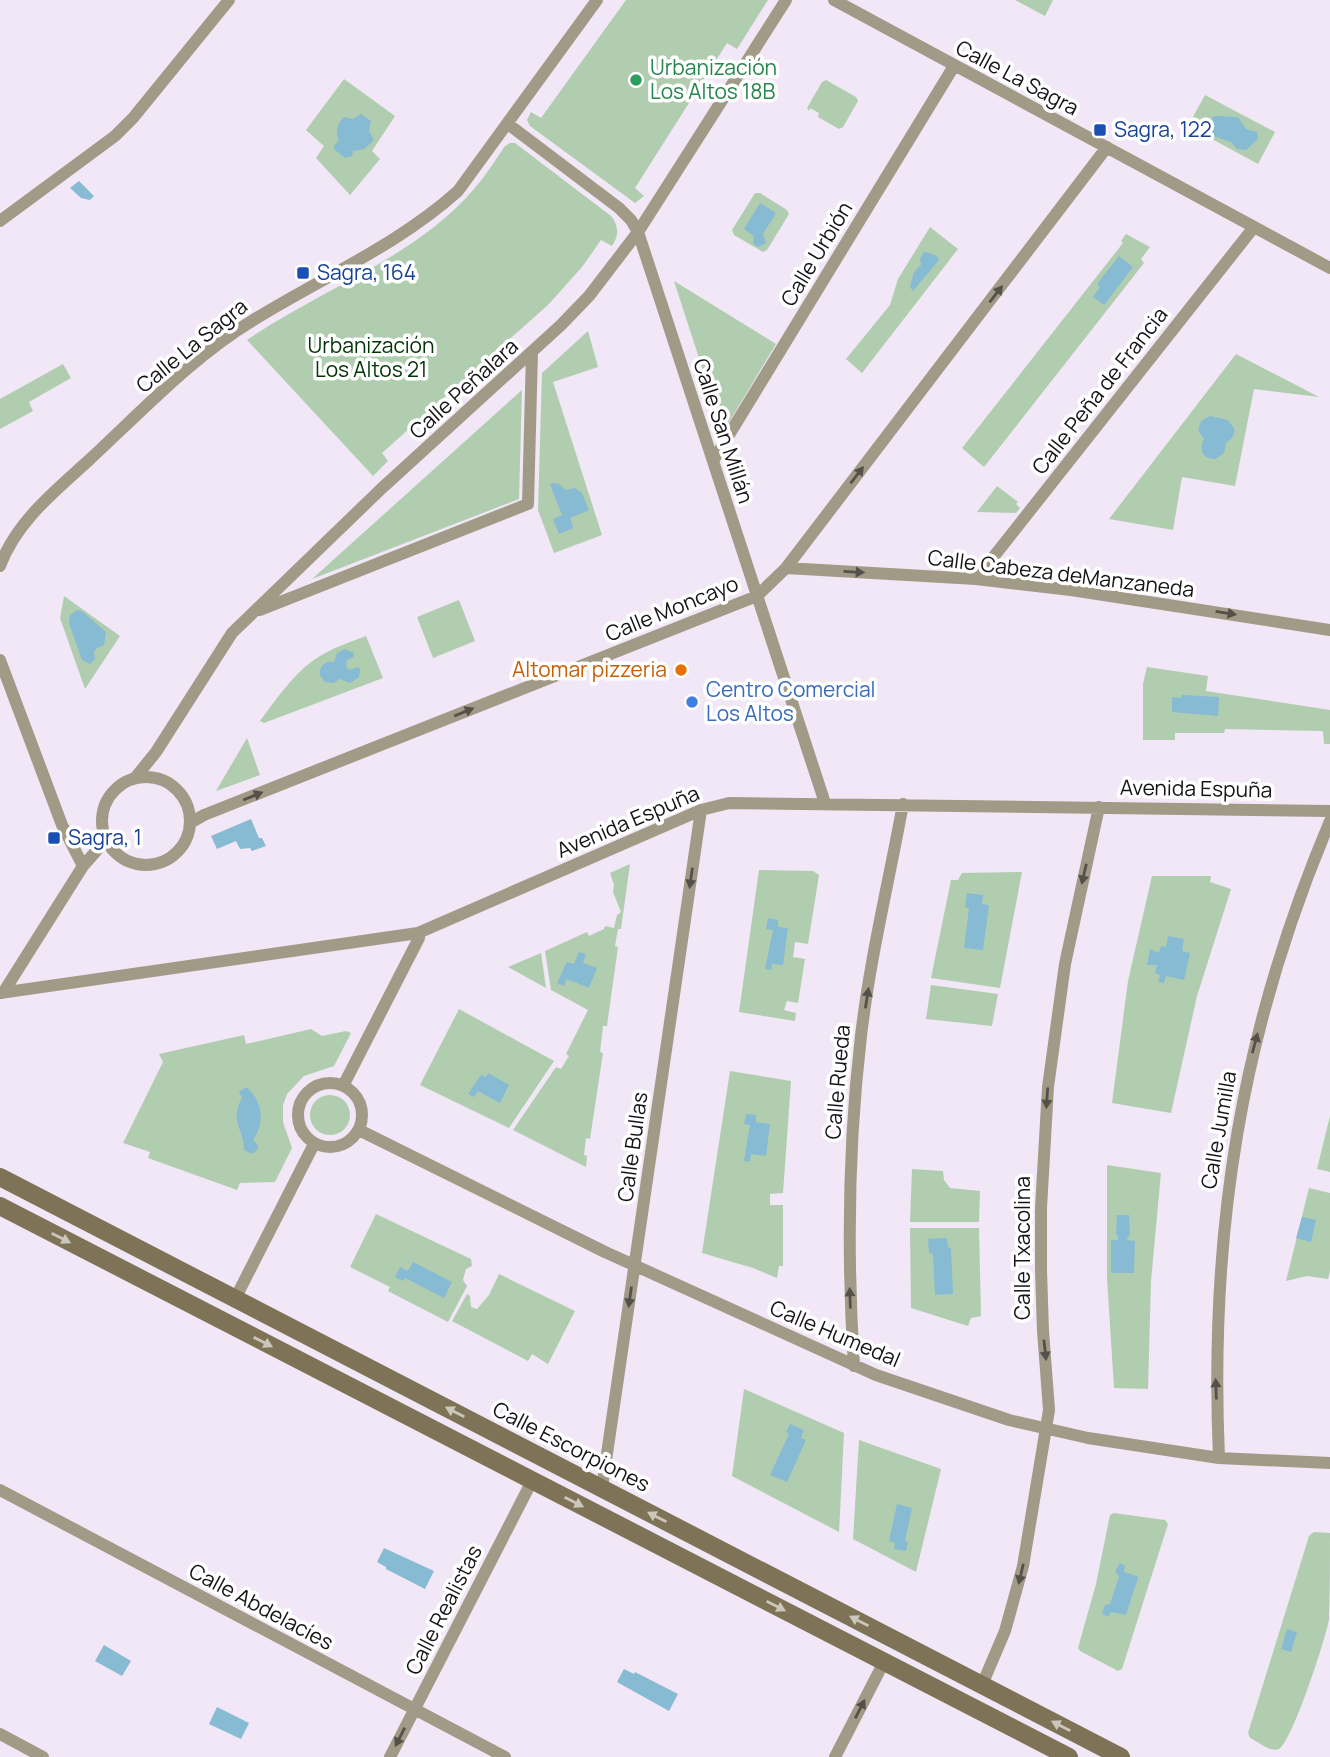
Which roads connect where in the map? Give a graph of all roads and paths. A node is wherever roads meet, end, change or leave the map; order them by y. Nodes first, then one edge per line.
1 (229, 0) edge
2 (597, 0) edge
3 (786, 0) edge
4 (834, 0) edge
5 (954, 66) junction
6 (508, 124) junction
7 (1107, 147) junction
8 (0, 220) edge
9 (1254, 227) junction
10 (638, 232) junction
11 (1330, 268) edge
12 (532, 352) junction
13 (713, 461) junction
14 (0, 566) edge
15 (786, 568) junction
16 (976, 579) junction
17 (757, 596) junction
18 (254, 613) junction
19 (1330, 629) edge
20 (0, 660) edge
21 (135, 778) junction
22 (825, 803) junction
23 (903, 804) junction
24 (1099, 807) junction
25 (701, 810) junction
26 (1330, 811) edge
27 (1330, 821) edge
28 (190, 823) junction
29 (106, 840) junction
30 (83, 866) junction
31 (418, 933) junction
32 (2, 993) edge
33 (343, 1086) junction
34 (359, 1130) junction
35 (314, 1143) junction
36 (0, 1177) edge
37 (0, 1206) edge
38 (635, 1266) junction
39 (235, 1299) junction
40 (854, 1366) junction
41 (1045, 1428) junction
42 (1219, 1458) junction
43 (1330, 1463) edge
44 (533, 1481) junction
45 (602, 1489) junction
46 (0, 1490) edge
47 (884, 1662) junction
48 (982, 1685) junction
49 (414, 1710) junction
50 (0, 1734) edge
51 (43, 1757) edge
52 (390, 1757) edge
53 (505, 1757) edge
54 (835, 1757) edge
55 (1069, 1757) edge
56 (1121, 1757) edge

1 - 8 street
2 - 6 street, Calle La Sagra
3 - 10 street, Calle Peñalara
4 - 5 street, Calle La Sagra
5 - 7 street, Calle La Sagra
5 - 13 street, Calle Urbión
6 - 10 street, Calle San Millán
6 - 14 street, Calle La Sagra
7 - 9 street, Calle La Sagra
15 -> 7 street, Calle Moncayo
9 - 11 street, Calle La Sagra
9 - 16 street, Calle Peña de Francia
10 - 12 street, Calle Peñalara
10 - 13 street, Calle San Millán
12 - 18 street, Calle Peñalara
12 - 18 street
13 - 17 street, Calle San Millán
15 -> 16 street, Calle Cabeza deManzaneda
15 - 17 street, Calle Moncayo
16 -> 19 street, Calle Cabeza deManzaneda
17 - 22 street, Calle San Millán
28 -> 17 street, Calle Moncayo
18 - 21 street, Calle Peñalara
20 - 30 street
21 - 28 street
21 - 29 street
22 - 23 street, Avenida Espuña
22 - 25 street, Avenida Espuña
23 - 24 street, Avenida Espuña
40 -> 23 street, Calle Rueda
24 - 26 street, Avenida Espuña
24 -> 41 street, Calle Txacolina
25 - 31 street, Avenida Espuña
25 -> 38 street, Calle Bullas
42 -> 27 street, Calle Jumilla
28 - 29 street
29 - 30 street
30 - 32 street
31 - 32 street, Avenida Espuña
31 - 33 street
33 - 34 street
33 - 35 street
34 - 35 street
34 - 38 street, Calle Humedal
35 - 39 street
36 - 39 street, Calle Escorpiones
37 -> 44 street
38 - 40 street, Calle Humedal
38 -> 45 street, Calle Bullas
45 -> 39 street, Calle Escorpiones
40 - 41 street, Calle Humedal
41 - 42 street, Calle Humedal
41 -> 48 street, Calle Txacolina
42 - 43 street, Calle Humedal
44 -> 47 street
44 - 49 street, Calle Realistas
48 -> 45 street, Calle Escorpiones
46 - 49 street, Calle Abdelacíes
54 -> 47 street
47 - 55 street
56 -> 48 street, Calle Escorpiones
49 -> 52 street, Calle Realistas
49 - 53 street, Calle Abdelacíes
50 - 51 street

